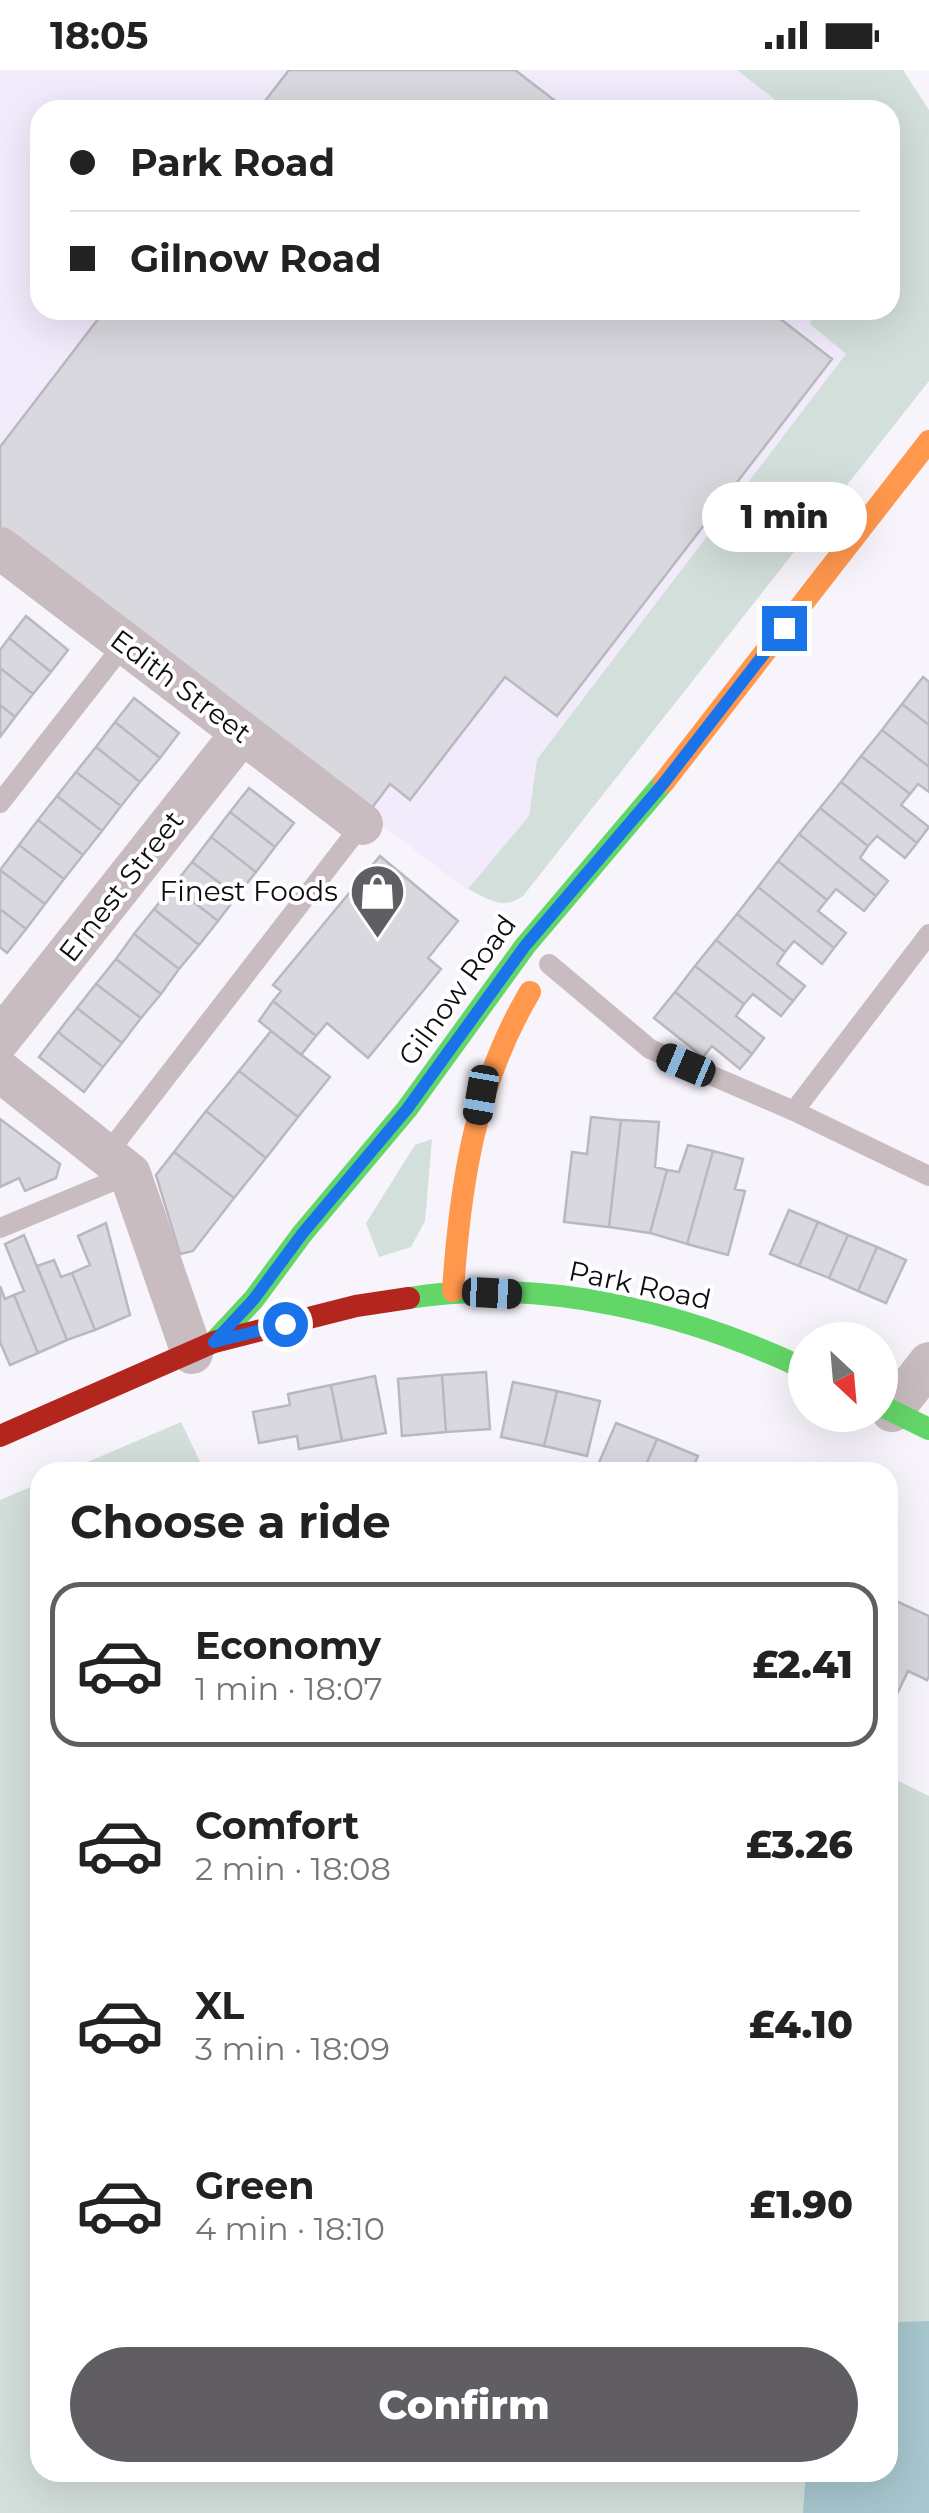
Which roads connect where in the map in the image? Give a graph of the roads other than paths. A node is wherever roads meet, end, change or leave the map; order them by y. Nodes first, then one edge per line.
1 (929, 440) edge
2 (3, 556) edge
3 (125, 644) junction
4 (242, 733) junction
5 (663, 784) junction
6 (0, 803) edge
7 (362, 824) joint
8 (580, 915) dead end
9 (929, 934) edge
10 (554, 956) joint
11 (0, 1039) edge
12 (0, 1071) edge
13 (794, 1111) junction
14 (118, 1164) junction
15 (929, 1176) edge
16 (0, 1228) edge
17 (334, 1291) dead end
18 (453, 1291) junction
19 (356, 1306) junction
20 (203, 1348) junction
21 (788, 1361) edge
22 (929, 1363) edge
23 (900, 1415) edge
24 (0, 1436) edge

1 - 5 main road, Gilnow Road
2 - 3 street, Edith Street
3 - 4 street, Edith Street
3 - 6 lane
4 - 7 street, Edith Street
4 - 11 street, Ernest Street
5 - 8 main road, Gilnow Road
5 - 20 main road, Gilnow Road
7 - 14 lane
9 - 13 lane
10 - 13 lane
10 - 18 main road
12 - 14 street
13 - 15 lane
14 - 16 lane
14 - 20 street
17 - 19 main road
18 - 19 main road, Park Road
18 - 21 main road, Park Road
19 - 20 main road, Park Road
20 - 24 main road, Park Road
22 - 23 street

